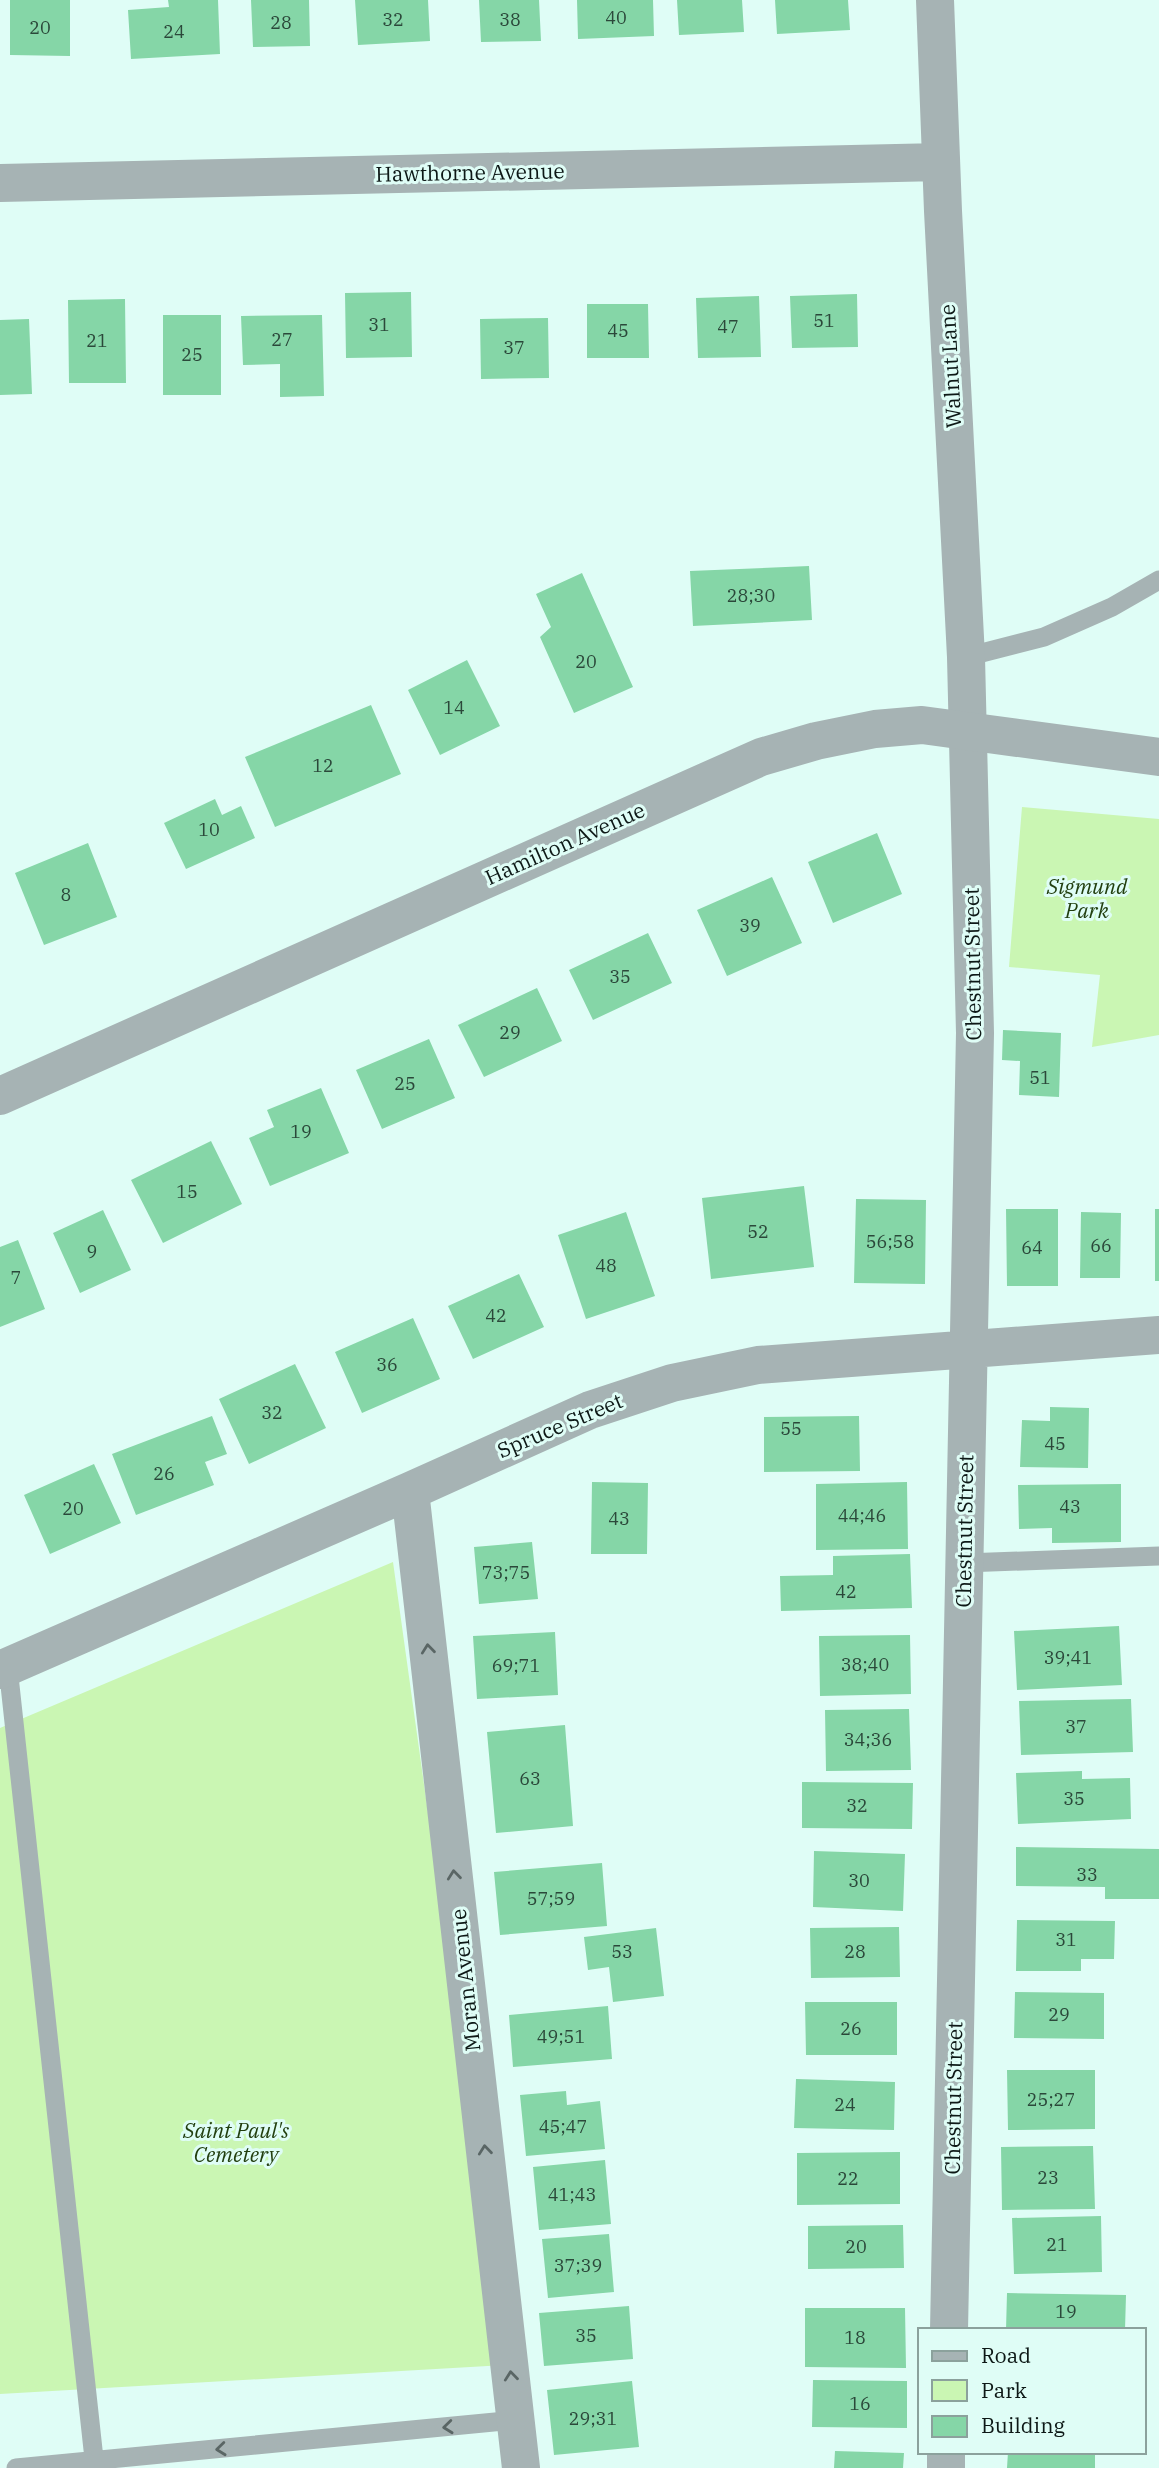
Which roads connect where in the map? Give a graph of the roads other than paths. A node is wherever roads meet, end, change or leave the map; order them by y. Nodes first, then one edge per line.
1 (935, 0) edge
2 (941, 162) junction
3 (0, 183) edge
4 (1159, 580) edge
5 (966, 657) junction
6 (968, 732) junction
7 (1159, 757) edge
8 (0, 1096) edge
9 (1159, 1335) edge
10 (969, 1348) junction
11 (410, 1492) junction
12 (1159, 1556) edge
13 (964, 1563) junction
14 (4, 1668) edge
15 (949, 2328) edge
16 (516, 2420) junction
17 (94, 2465) edge
18 (16, 2468) edge
19 (521, 2468) edge

1 - 2 street, Walnut Lane
2 - 3 street, Hawthorne Avenue
2 - 5 street, Walnut Lane
4 - 5 lane
5 - 6 street, Walnut Lane
6 - 7 street, Hamilton Avenue
6 - 8 street, Hamilton Avenue
6 - 10 street, Chestnut Street
9 - 10 street, Spruce Street
10 - 11 street, Spruce Street
10 - 13 street, Chestnut Street
11 - 14 street, Spruce Street
16 -> 11 street, Moran Avenue
12 - 13 lane
13 - 15 street, Chestnut Street
14 - 17 lane
16 -> 17 lane
16 - 19 street, Moran Avenue
17 - 18 lane

